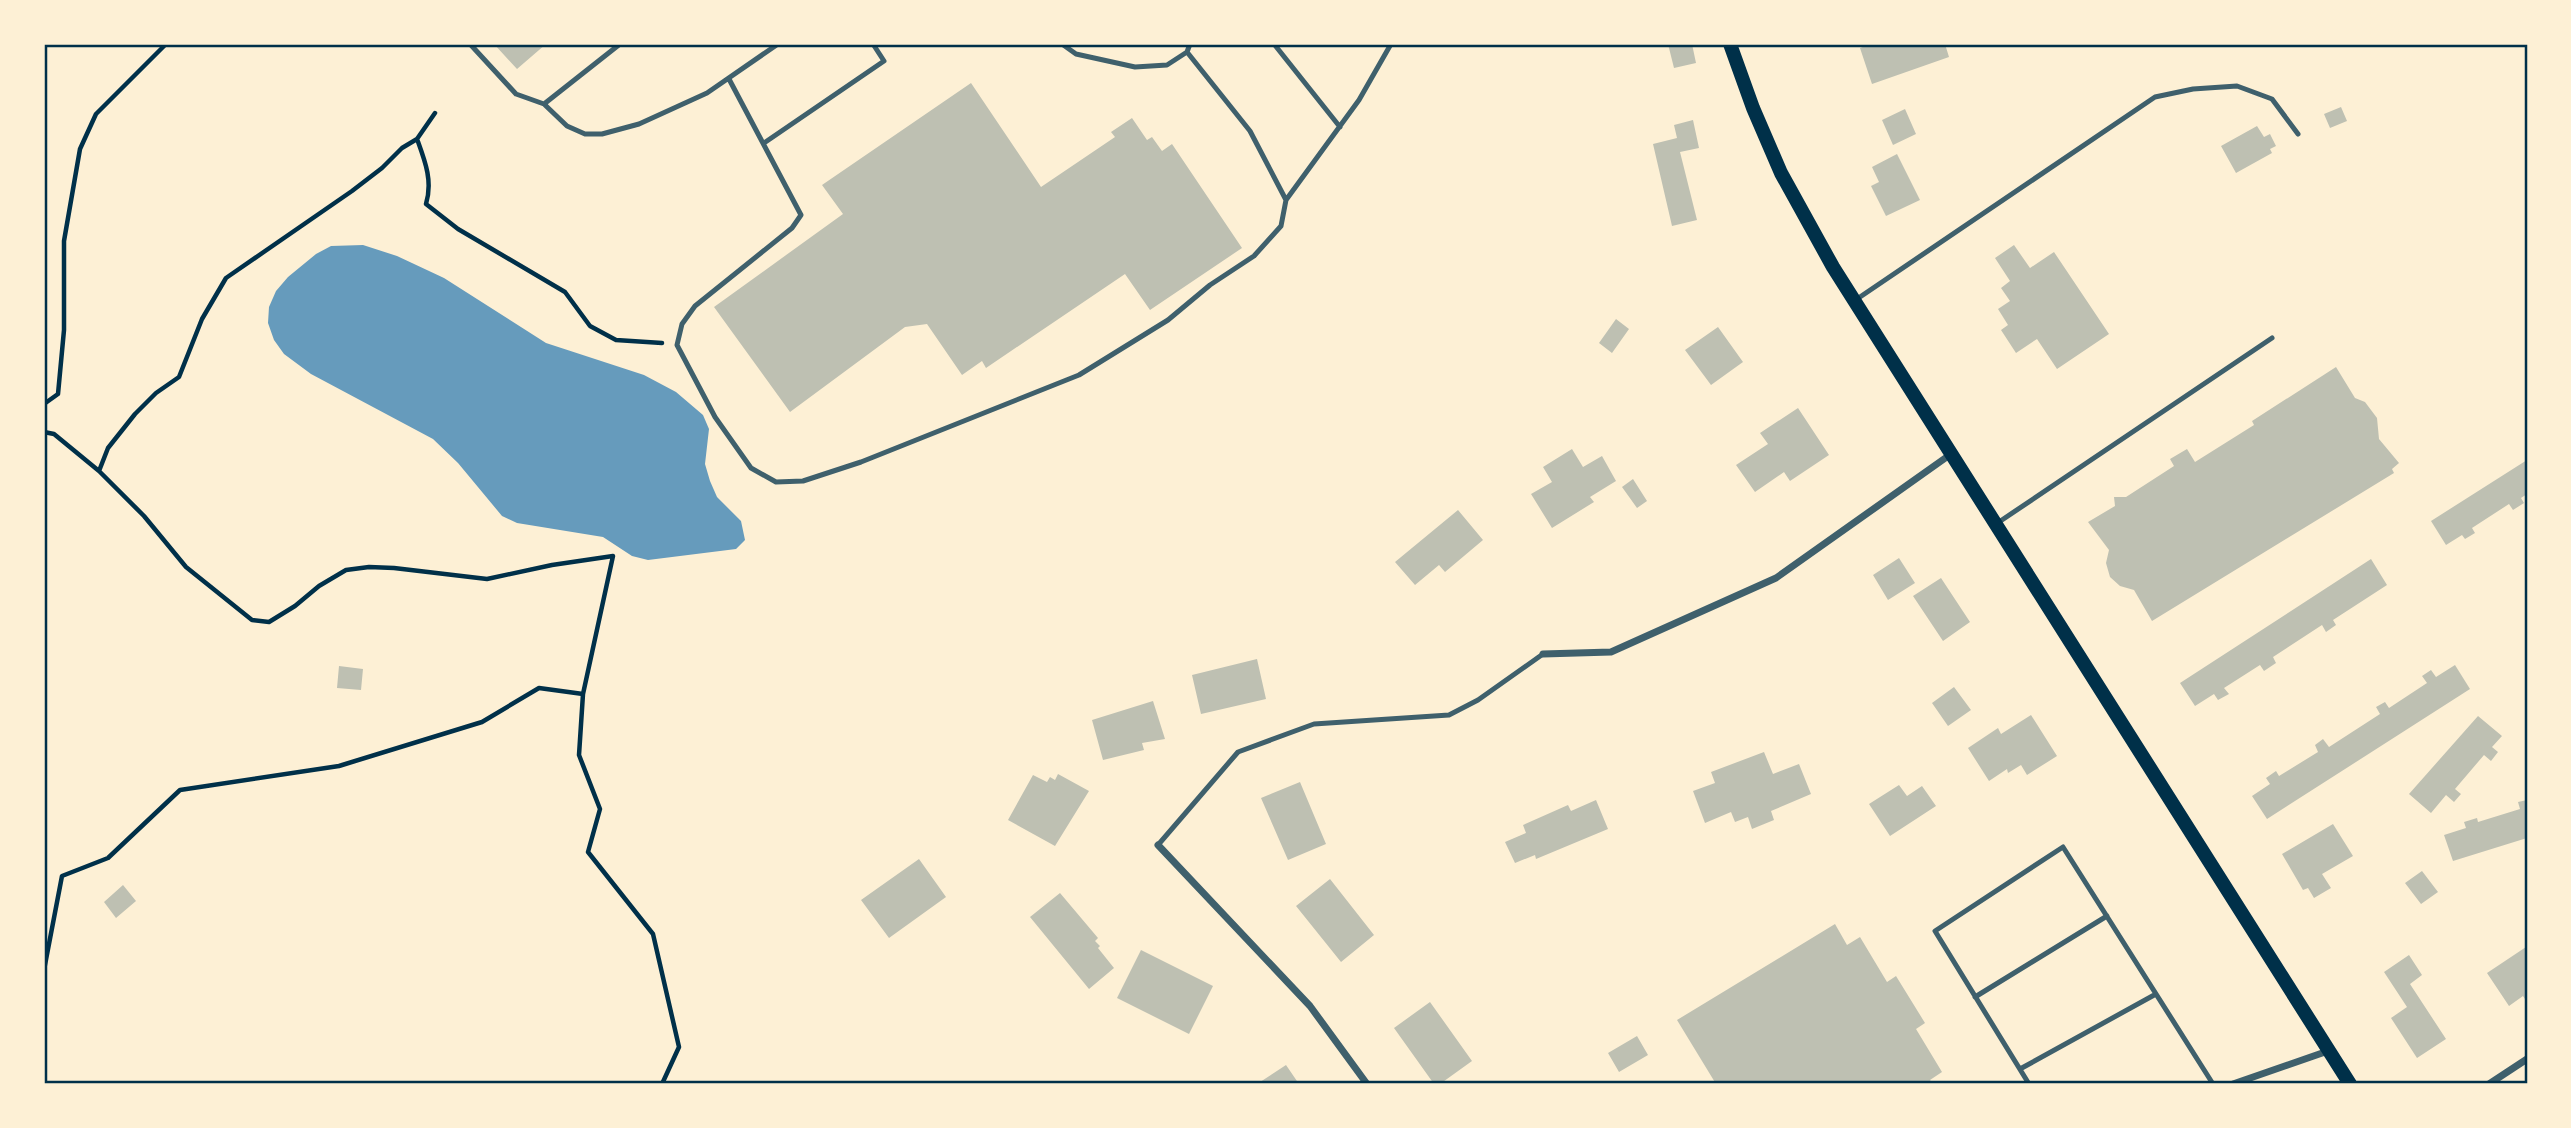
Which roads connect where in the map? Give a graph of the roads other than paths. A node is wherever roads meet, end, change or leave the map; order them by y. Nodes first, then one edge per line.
1 (470, 44) edge
2 (620, 44) edge
3 (778, 44) edge
4 (873, 44) edge
5 (1062, 44) edge
6 (1190, 44) edge
7 (1274, 44) edge
8 (1391, 44) edge
9 (1730, 44) edge
10 (1187, 52) junction
11 (729, 79) junction
12 (544, 104) junction
13 (1340, 127) junction
14 (2298, 134) dead end
15 (764, 143) junction
16 (1286, 200) junction
17 (1854, 301) junction
18 (2272, 338) dead end
19 (1951, 454) junction
20 (1995, 524) junction
21 (1543, 654) joint
22 (1158, 845) joint
23 (2107, 916) junction
24 (2155, 993) junction
25 (1975, 997) junction
26 (2328, 1051) junction
27 (2527, 1059) edge
28 (2020, 1069) junction
29 (1367, 1084) edge
30 (2029, 1084) edge
31 (2213, 1084) edge
32 (2233, 1084) edge
33 (2350, 1084) edge
34 (2489, 1084) edge

1 - 12 lane
2 - 12 lane
3 - 11 lane
4 - 15 lane
5 - 10 lane
6 - 10 lane
7 - 13 lane
8 - 13 lane
9 - 17 main road
10 - 16 lane
11 - 12 lane
11 - 15 lane
13 - 16 lane
14 - 17 lane
15 - 16 lane
17 - 19 main road
18 - 20 lane
19 - 20 main road
19 - 21 street
20 - 26 main road
21 - 22 lane
22 - 29 street
23 - 24 lane
23 - 25 lane
23 - 25 lane
24 - 28 lane
24 - 31 lane
25 - 28 lane
26 - 32 street
26 - 33 main road
27 - 34 street
28 - 30 lane

